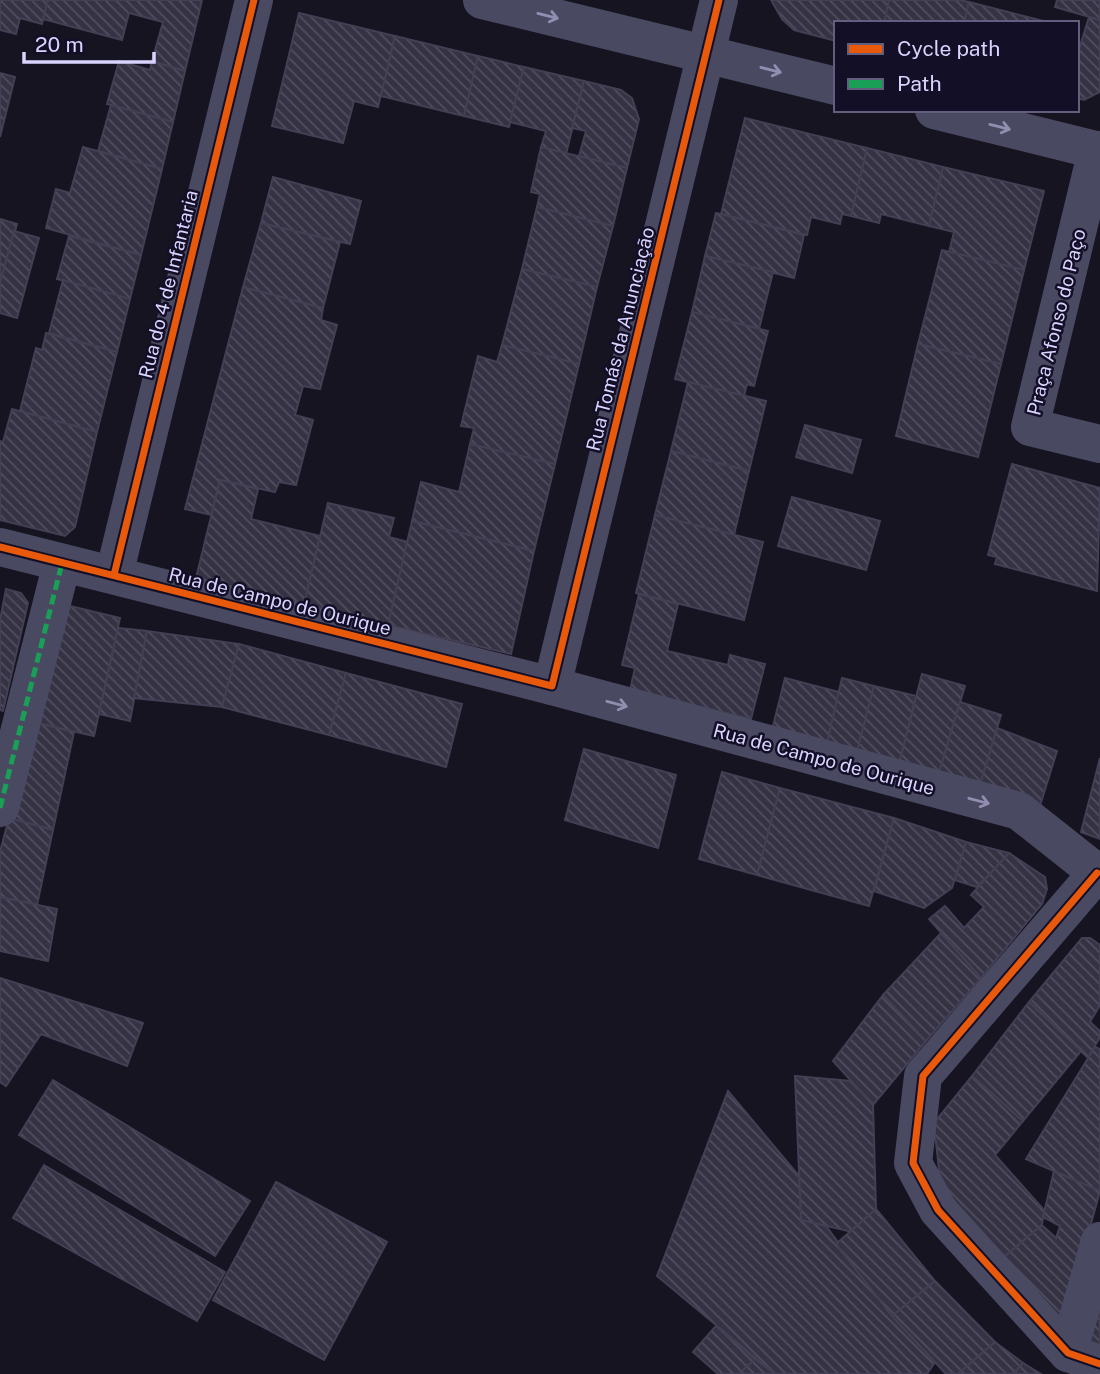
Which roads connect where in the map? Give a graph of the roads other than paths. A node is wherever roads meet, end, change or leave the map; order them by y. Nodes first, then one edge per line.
1 (254, 0) edge
2 (482, 0) edge
3 (719, 0) edge
4 (706, 54) junction
5 (834, 86) edge
6 (942, 112) edge
7 (1099, 150) edge
8 (1100, 444) edge
9 (0, 547) edge
10 (62, 563) junction
11 (114, 575) junction
12 (552, 686) junction
13 (0, 808) edge
14 (1099, 873) edge
15 (1100, 1241) edge
16 (1084, 1359) edge

1 - 11 street, Rua do 4 de Infantaria
2 -> 4 street
3 - 4 street, Rua Tomás da Anunciação
4 -> 5 street
4 - 12 street, Rua Tomás da Anunciação
6 -> 7 street
7 - 8 street, Praça Afonso do Paço
9 - 10 street, Rua de Campo de Ourique
10 - 11 street, Rua de Campo de Ourique
10 - 13 street
11 - 12 street, Rua de Campo de Ourique
12 -> 14 street, Rua de Campo de Ourique
14 - 16 street
15 - 16 street

